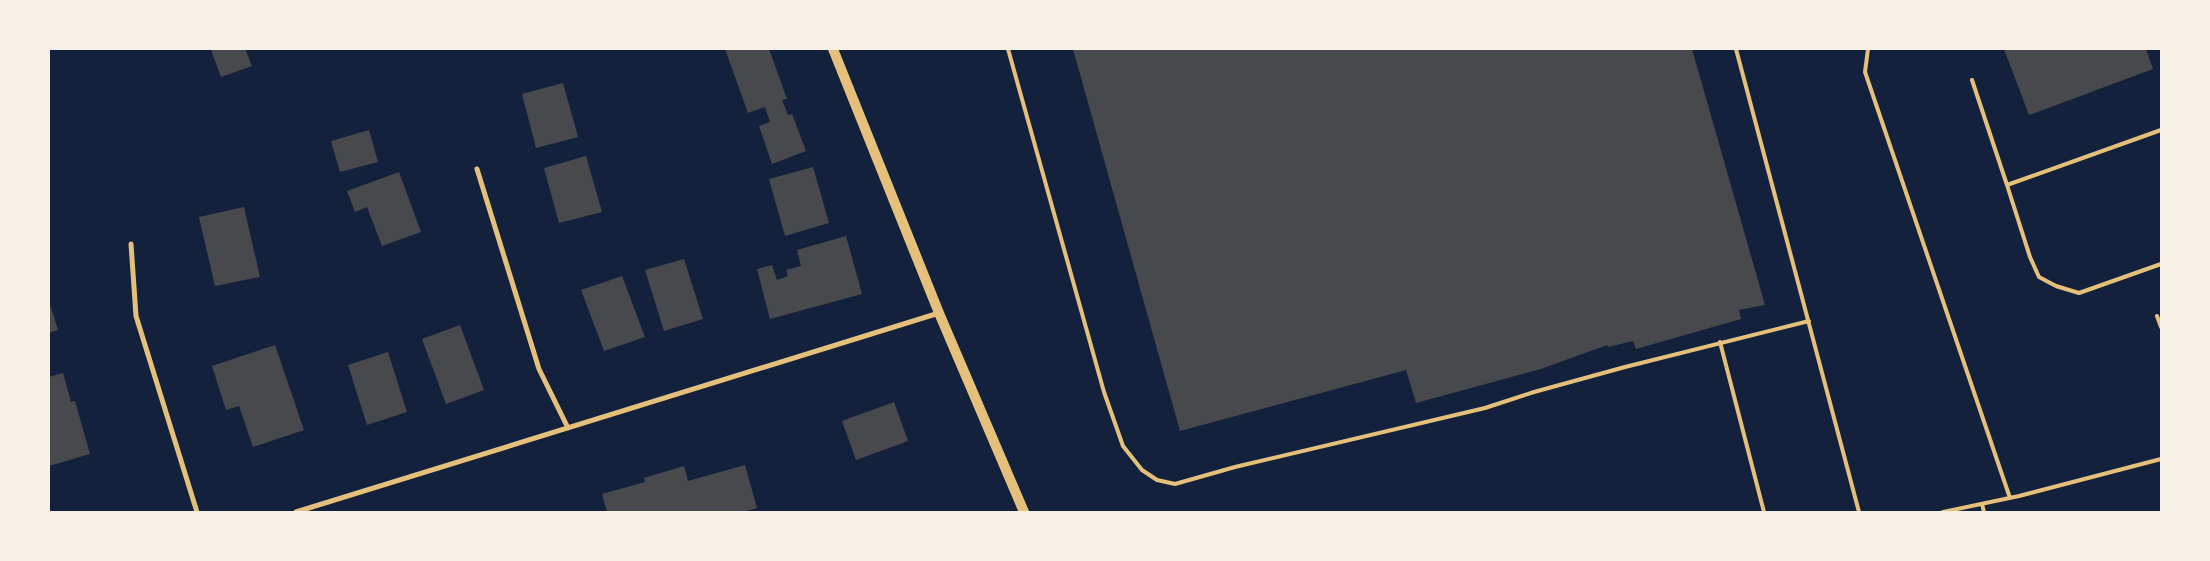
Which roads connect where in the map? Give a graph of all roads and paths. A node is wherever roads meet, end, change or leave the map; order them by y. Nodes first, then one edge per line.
1 (833, 49) edge
2 (1008, 49) edge
3 (1736, 49) edge
4 (1868, 49) edge
5 (1972, 80) dead end
6 (2161, 130) edge
7 (477, 169) dead end
8 (2007, 185) junction
9 (131, 244) dead end
10 (2161, 264) edge
11 (939, 313) junction
12 (2157, 316) dead end
13 (1809, 321) junction
14 (2161, 326) edge
15 (1720, 342) junction
16 (568, 428) junction
17 (2161, 459) edge
18 (2010, 498) junction
19 (1982, 504) junction
20 (197, 512) edge
21 (296, 512) edge
22 (1024, 512) edge
23 (1764, 512) edge
24 (1859, 512) edge
25 (1943, 512) edge
26 (1984, 512) edge

1 - 11 main road
2 - 15 lane
3 - 13 lane
4 - 18 lane
5 - 8 lane
6 - 8 lane
7 - 16 street
8 - 10 lane
9 - 20 street
11 - 16 street
11 - 22 main road
12 - 14 lane
13 - 15 lane
13 - 24 lane
15 - 23 lane
16 - 21 street
17 - 18 lane
18 - 19 lane
19 - 25 lane
19 - 26 lane

